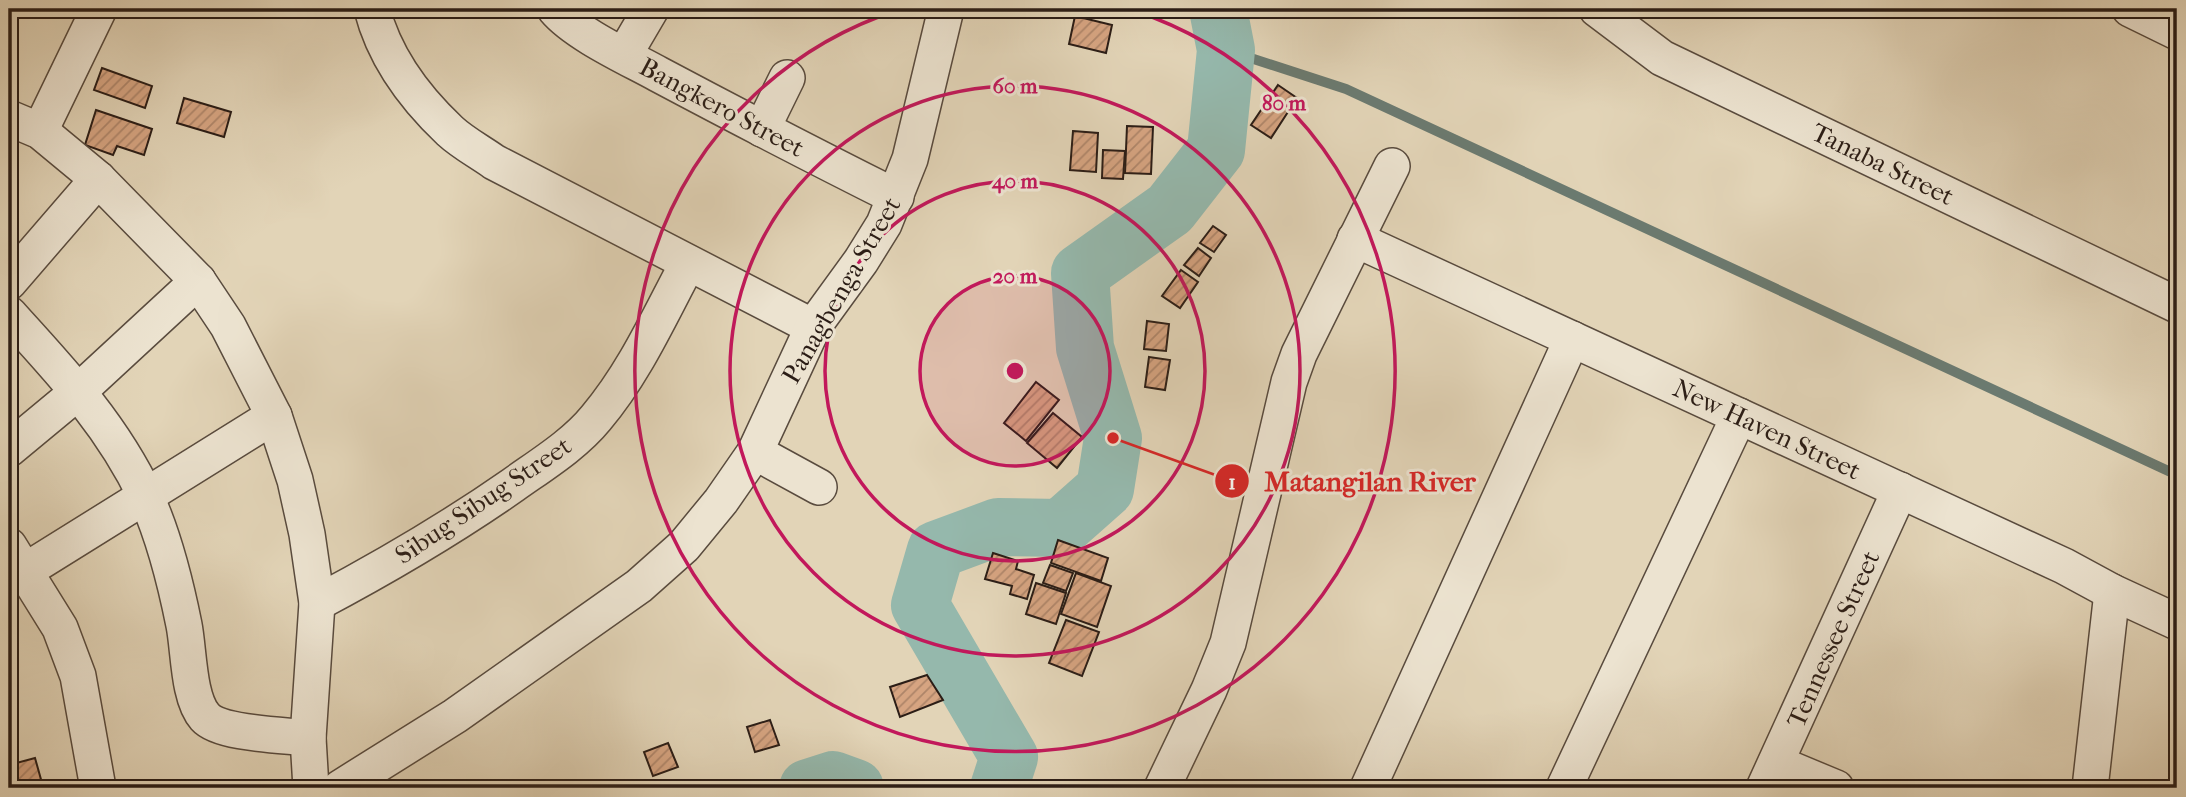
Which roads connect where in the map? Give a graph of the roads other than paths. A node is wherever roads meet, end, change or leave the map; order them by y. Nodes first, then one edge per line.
1 (372, 9) edge
2 (555, 9) edge
3 (651, 9) edge
4 (946, 9) edge
5 (1597, 9) edge
6 (2130, 9) edge
7 (90, 12) edge
8 (2177, 32) edge
9 (624, 55) junction
10 (787, 78) dead end
11 (24, 125) edge
12 (762, 130) junction
13 (1392, 166) dead end
14 (98, 179) junction
15 (896, 197) junction
16 (1355, 239) junction
17 (688, 263) junction
18 (198, 281) junction
19 (9, 282) edge
20 (2177, 305) edge
21 (9, 314) edge
22 (813, 327) junction
23 (1572, 339) junction
24 (79, 390) junction
25 (274, 415) junction
26 (1739, 415) junction
27 (9, 449) edge
28 (755, 452) junction
29 (818, 487) dead end
30 (1900, 490) junction
31 (146, 497) junction
32 (14, 566) edge
33 (2112, 593) junction
34 (317, 603) junction
35 (2177, 622) edge
36 (308, 738) junction
37 (1770, 776) edge
38 (2093, 787) edge
39 (98, 788) edge
40 (311, 788) edge
41 (340, 788) edge
42 (1162, 788) edge
43 (1368, 788) edge
44 (1564, 788) edge
45 (1836, 788) edge

1 - 17 street
2 - 9 street, Bangkero Street
3 - 9 street
4 - 15 street, Panagbenga Street
5 - 20 street, Tanaba Street
6 - 8 street
7 - 11 street
9 - 12 street, Bangkero Street
10 - 12 street
11 - 14 street
12 - 15 street, Bangkero Street
13 - 16 street
14 - 18 street
14 - 19 street
15 - 22 street, Panagbenga Street
16 - 23 street, New Haven Street
16 - 42 street
17 - 22 street
17 - 34 street, Sibug Sibug Street
18 - 24 street
18 - 25 street
21 - 24 street
22 - 28 street, Panagbenga Street
23 - 26 street, New Haven Street
23 - 43 street
24 - 27 street
24 - 31 street
25 - 31 street
25 - 34 street
26 - 30 street, New Haven Street
26 - 44 street
28 - 29 street
28 - 41 street, Panagbenga Street
30 - 33 street, New Haven Street
30 - 37 street, Tennessee Street
31 - 32 street
31 - 36 street
32 - 39 street
33 - 35 street, New Haven Street
33 - 38 street
34 - 36 street
36 - 40 street
37 - 45 street

